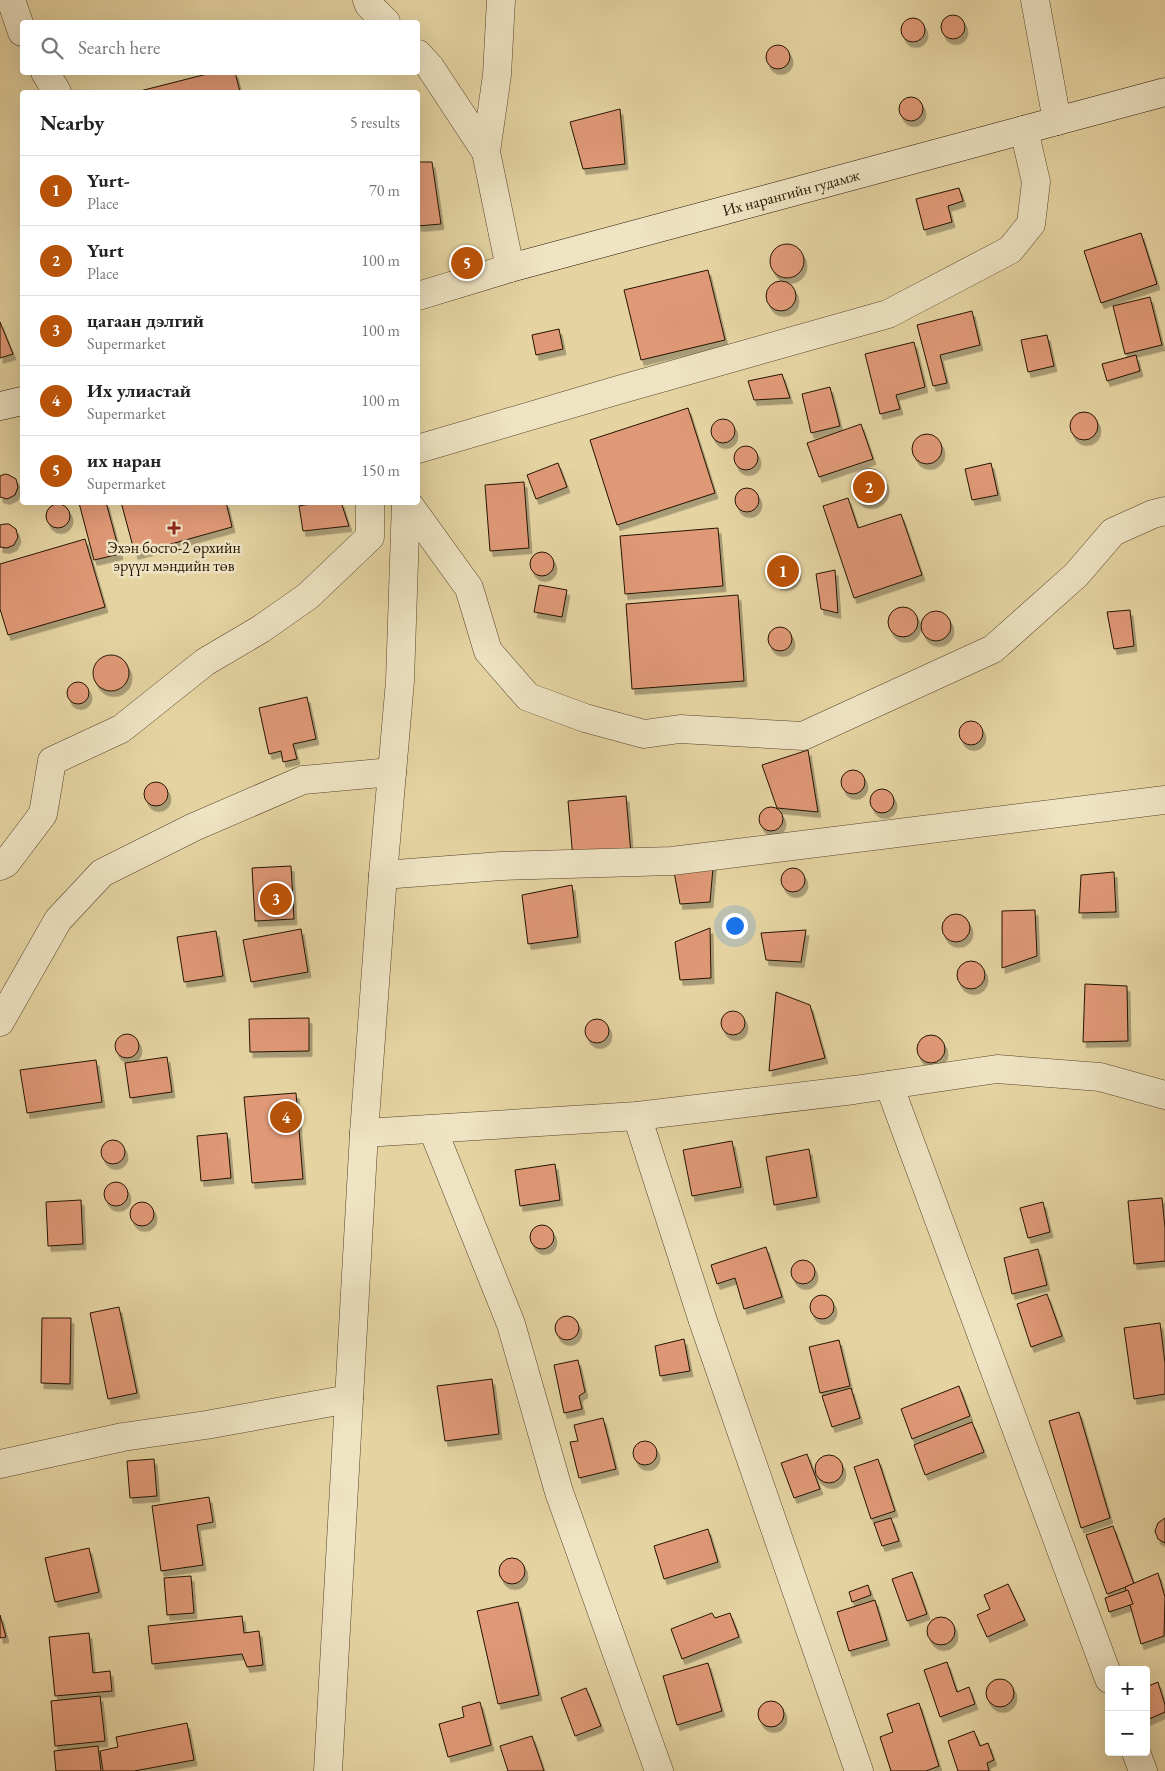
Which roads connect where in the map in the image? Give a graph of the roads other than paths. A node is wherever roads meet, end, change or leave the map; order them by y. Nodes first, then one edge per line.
1 (11, 0) edge
2 (367, 0) edge
3 (501, 0) edge
4 (1035, 0) edge
5 (384, 20) edge
6 (20, 26) edge
7 (420, 56) edge
8 (47, 75) edge
9 (56, 90) edge
10 (1165, 92) edge
11 (1057, 121) junction
12 (1024, 130) junction
13 (486, 152) junction
14 (510, 268) junction
15 (420, 295) edge
16 (20, 401) edge
17 (0, 406) edge
18 (420, 448) edge
19 (370, 505) edge
20 (407, 505) edge
21 (409, 505) edge
22 (1165, 512) edge
23 (392, 772) junction
24 (1165, 800) edge
25 (0, 866) edge
26 (383, 875) junction
27 (0, 1022) edge
28 (890, 1085) junction
29 (1165, 1095) edge
30 (637, 1116) junction
31 (433, 1130) junction
32 (364, 1134) junction
33 (349, 1399) junction
34 (0, 1464) edge
35 (1105, 1669) edge
36 (1137, 1756) edge
37 (328, 1771) edge
38 (659, 1771) edge
39 (859, 1771) edge
40 (1143, 1771) edge

1 - 6 street
2 - 5 street
3 - 13 street
4 - 11 street
7 - 13 street
8 - 9 street
10 - 11 street, Их нарангийн гудамж
11 - 12 street, Их нарангийн гудамж
12 - 14 street, Их нарангийн гудамж
12 - 18 street
13 - 14 street
14 - 15 street, Их нарангийн гудамж
16 - 17 street
19 - 25 street
20 - 23 street
21 - 22 street
23 - 26 street
23 - 27 street
24 - 26 street
26 - 32 street
28 - 29 street
28 - 30 street
28 - 35 street
30 - 31 street
30 - 39 street
31 - 32 street
31 - 38 street
32 - 33 street
33 - 34 street
33 - 37 street
36 - 40 street

